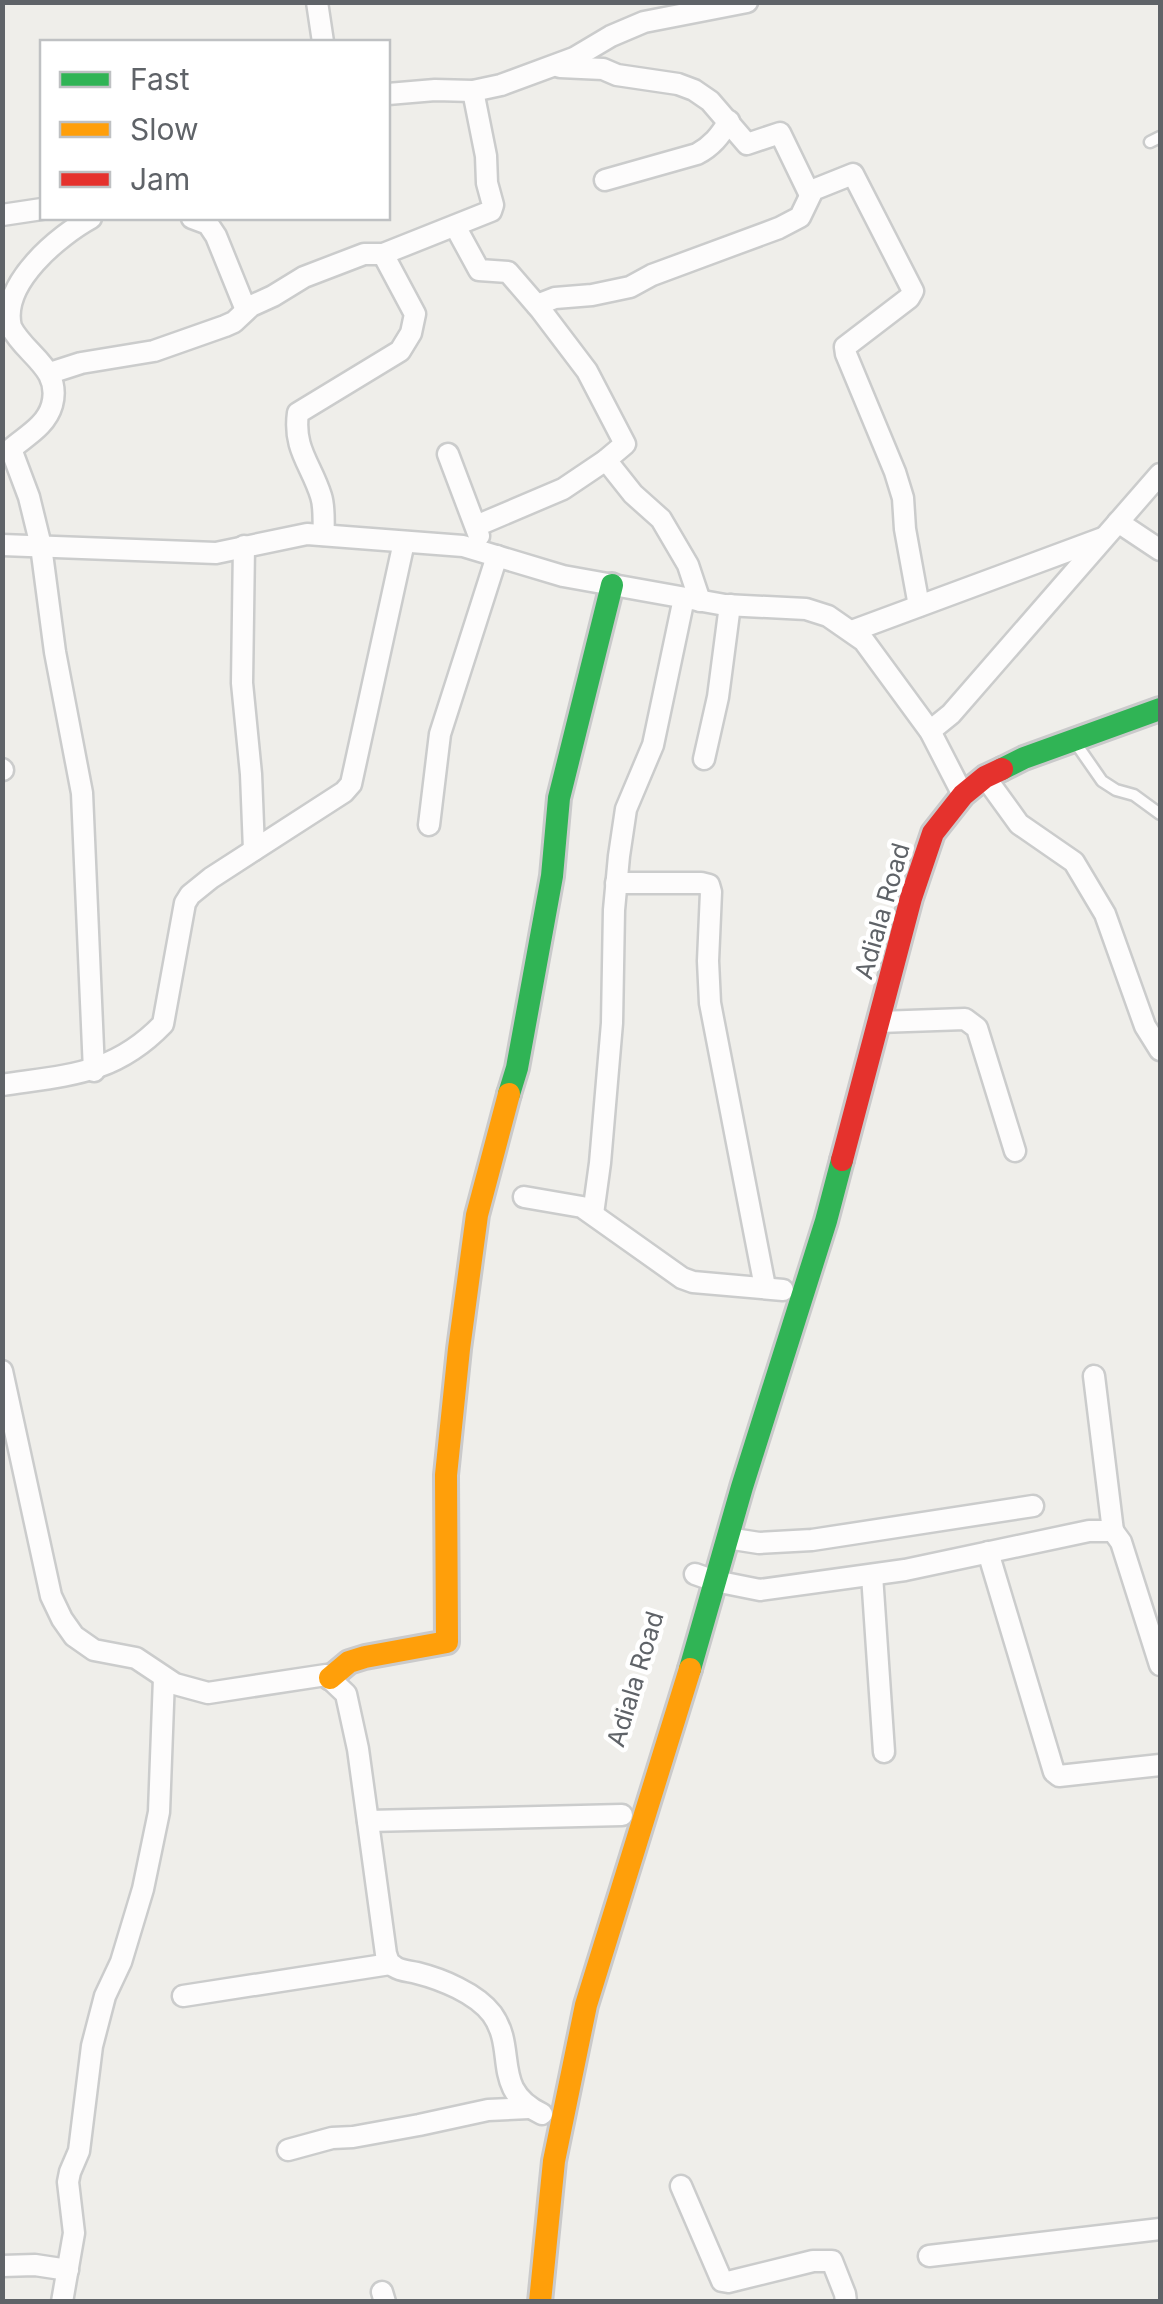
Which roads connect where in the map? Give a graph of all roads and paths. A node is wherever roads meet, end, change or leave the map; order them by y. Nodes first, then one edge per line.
1 (317, 2) edge
2 (748, 2) edge
3 (323, 40) edge
4 (553, 67) junction
5 (473, 91) junction
6 (390, 94) edge
7 (728, 121) junction
8 (605, 180) dead end
9 (810, 195) junction
10 (40, 209) edge
11 (2, 214) edge
12 (89, 220) edge
13 (197, 220) edge
14 (455, 226) junction
15 (383, 254) junction
16 (537, 305) junction
17 (246, 310) junction
18 (50, 373) junction
19 (7, 449) edge
20 (448, 454) dead end
21 (606, 460) junction
22 (1160, 474) edge
23 (476, 526) junction
24 (1112, 530) junction
25 (324, 536) junction
26 (404, 542) junction
27 (2, 545) edge
28 (41, 546) junction
29 (244, 546) junction
30 (1160, 550) edge
31 (490, 554) junction
32 (612, 586) junction
33 (692, 600) junction
34 (730, 605) junction
35 (919, 606) junction
36 (852, 631) junction
37 (1160, 709) edge
38 (930, 731) junction
39 (1074, 740) junction
40 (704, 759) dead end
41 (985, 778) junction
42 (963, 795) junction
43 (1160, 814) edge
44 (428, 825) dead end
45 (254, 850) junction
46 (616, 883) junction
47 (879, 1022) junction
48 (1160, 1050) edge
49 (94, 1070) junction
50 (2, 1085) edge
51 (862, 1087) junction
52 (1015, 1150) dead end
53 (524, 1197) dead end
54 (593, 1214) junction
55 (774, 1288) junction
56 (2, 1371) edge
57 (1094, 1376) dead end
58 (1033, 1506) dead end
59 (1113, 1531) junction
60 (727, 1538) junction
61 (988, 1552) junction
62 (872, 1574) junction
63 (705, 1577) junction
64 (1160, 1665) edge
65 (164, 1678) junction
66 (330, 1678) junction
67 (884, 1752) dead end
68 (1160, 1765) edge
69 (622, 1814) junction
70 (368, 1821) junction
71 (390, 1964) junction
72 (183, 1996) dead end
73 (536, 2111) junction
74 (288, 2150) dead end
75 (681, 2186) dead end
76 (1160, 2229) edge
77 (930, 2256) dead end
78 (2, 2266) edge
79 (68, 2270) junction
80 (62, 2302) edge
81 (520, 2302) edge
82 (540, 2302) edge
83 (846, 2302) edge

1 - 3 street
2 - 4 street
4 - 5 street
4 - 7 street
5 - 6 street
5 - 14 street
7 - 8 street
7 - 9 street
9 - 16 street
9 - 35 street
10 - 11 street
12 - 18 street
13 - 17 street
14 - 15 street
14 - 16 street
15 - 17 street
15 - 25 street
16 - 21 street
17 - 18 street
18 - 19 street
19 - 28 street
20 - 23 street
21 - 23 street
21 - 33 street
22 - 24 street
23 - 31 street
24 - 30 street
24 - 35 street
24 - 38 street
25 - 26 street
25 - 29 street
26 - 31 street
26 - 45 street
27 - 28 street
28 - 29 street
28 - 49 street
29 - 45 street
31 - 32 street
31 - 44 street
32 - 33 street
32 - 66 main road
33 - 34 street
33 - 46 street
34 - 36 street
34 - 40 street
35 - 36 street
36 - 38 street
37 - 39 main road, Adiala Road
38 - 42 street
39 - 41 main road, Adiala Road
39 - 43 lane
41 - 42 main road, Adiala Road
41 - 48 street
42 - 47 main road, Adiala Road
45 - 49 street
46 - 54 street
46 - 55 street
47 - 51 main road, Adiala Road
47 - 52 street
49 - 50 street
51 - 55 main road, Adiala Road
51 - 60 main road, Adiala Road
53 - 54 street
54 - 55 street
55 - 63 main road, Adiala Road
56 - 65 street
57 - 59 street
58 - 60 street
59 - 61 street
59 - 64 street
60 - 63 main road, Adiala Road
61 - 62 street
61 - 68 street
62 - 63 street
62 - 67 street
63 - 69 main road, Adiala Road
63 - 82 main road, Adiala Road
65 - 66 street
65 - 79 street
66 - 70 street
69 - 70 street
69 - 73 main road, Adiala Road
70 - 71 street
71 - 72 street
71 - 73 street
73 - 74 street
73 - 81 main road, Adiala Road
75 - 83 street
76 - 77 street
78 - 79 street
79 - 80 street

